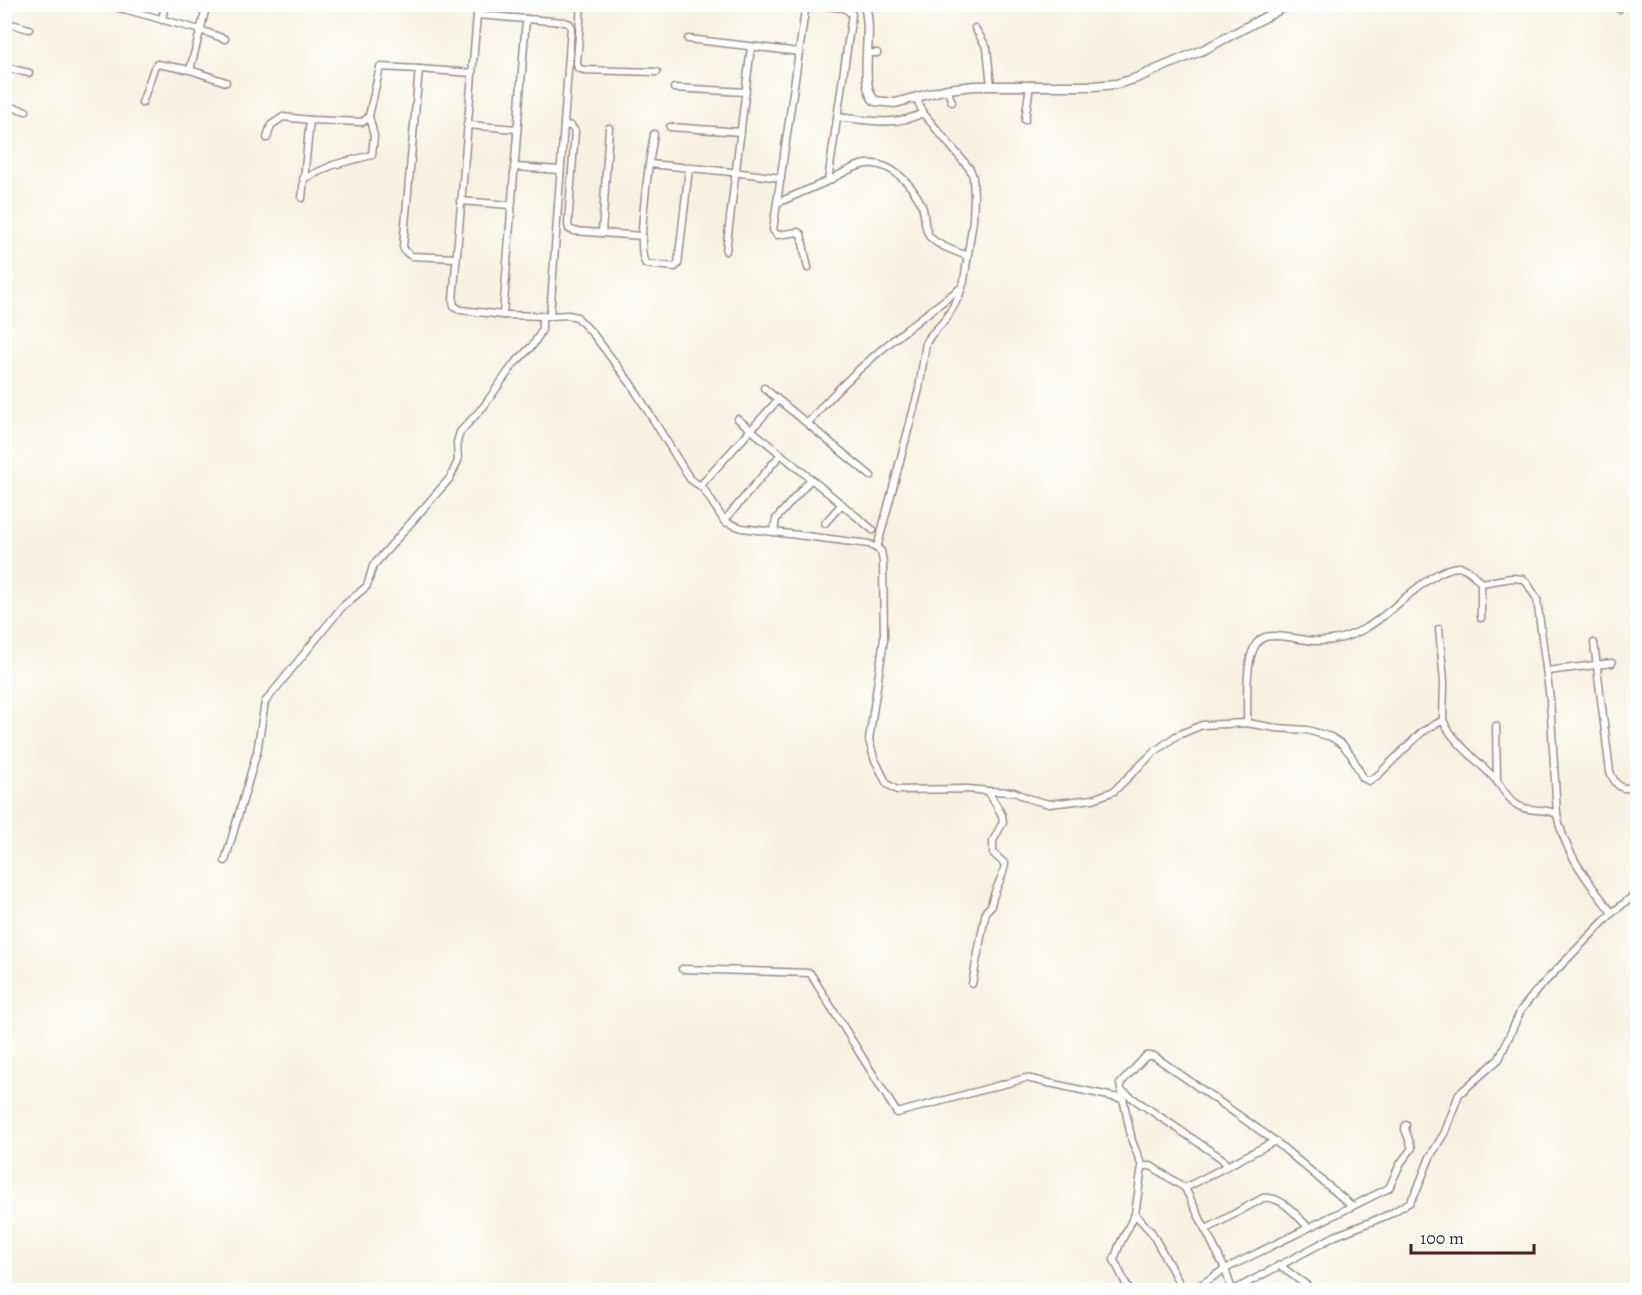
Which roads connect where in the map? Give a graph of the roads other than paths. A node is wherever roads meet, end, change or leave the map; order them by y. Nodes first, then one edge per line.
1 (103, 4) edge
2 (165, 4) edge
3 (207, 4) edge
4 (478, 4) edge
5 (581, 4) edge
6 (864, 4) edge
7 (1290, 4) edge
8 (807, 5) edge
9 (125, 7) edge
10 (477, 15) junction
11 (526, 19) junction
12 (162, 20) junction
13 (4, 22) edge
14 (975, 28) dead end
15 (29, 29) dead end
16 (200, 30) junction
17 (225, 39) dead end
18 (688, 39) dead end
19 (751, 47) junction
20 (800, 51) junction
21 (4, 67) edge
22 (419, 69) junction
23 (190, 70) junction
24 (657, 72) dead end
25 (29, 73) dead end
26 (472, 73) junction
27 (226, 82) dead end
28 (991, 86) junction
29 (1030, 86) junction
30 (674, 88) dead end
31 (947, 89) junction
32 (746, 92) junction
33 (916, 97) junction
34 (952, 102) dead end
35 (142, 103) dead end
36 (4, 105) edge
37 (26, 111) dead end
38 (923, 113) junction
39 (369, 116) junction
40 (837, 117) junction
41 (310, 120) junction
42 (1025, 120) dead end
43 (467, 125) junction
44 (564, 125) junction
45 (670, 127) dead end
46 (609, 128) dead end
47 (517, 129) junction
48 (741, 132) junction
49 (654, 134) dead end
50 (267, 138) dead end
51 (649, 164) junction
52 (514, 167) junction
53 (688, 168) junction
54 (560, 171) junction
55 (736, 172) junction
56 (781, 178) junction
57 (303, 179) junction
58 (828, 181) junction
59 (302, 198) dead end
60 (460, 201) junction
61 (777, 203) junction
62 (510, 205) junction
63 (602, 233) junction
64 (642, 236) junction
65 (726, 251) dead end
66 (967, 256) junction
67 (456, 258) junction
68 (808, 268) dead end
69 (962, 287) junction
70 (502, 315) junction
71 (542, 316) junction
72 (550, 316) junction
73 (764, 388) dead end
74 (778, 400) junction
75 (738, 418) dead end
76 (808, 423) junction
77 (751, 429) junction
78 (781, 454) junction
79 (872, 476) dead end
80 (811, 479) junction
81 (700, 486) junction
82 (842, 504) junction
83 (724, 521) junction
84 (825, 523) dead end
85 (873, 530) dead end
86 (774, 532) junction
87 (877, 548) junction
88 (1481, 583) junction
89 (1481, 618) dead end
90 (1439, 629) dead end
91 (1594, 643) dead end
92 (1612, 663) dead end
93 (1597, 665) junction
94 (1547, 671) junction
95 (1443, 720) junction
96 (1247, 723) junction
97 (1496, 726) dead end
98 (1497, 782) junction
99 (1638, 783) edge
100 (988, 790) junction
101 (1557, 814) junction
102 (225, 861) dead end
103 (1638, 892) edge
104 (1611, 913) junction
105 (682, 969) dead end
106 (972, 984) dead end
107 (1121, 1090) junction
108 (1123, 1099) junction
109 (1406, 1125) dead end
110 (1275, 1141) junction
111 (1227, 1165) junction
112 (1142, 1166) junction
113 (1185, 1188) junction
114 (1351, 1205) junction
115 (1135, 1214) junction
116 (1308, 1227) junction
117 (1205, 1230) junction
118 (1279, 1265) junction
119 (1226, 1272) junction
120 (1129, 1290) edge
121 (1183, 1290) edge
122 (1193, 1290) edge
123 (1233, 1290) edge
124 (1313, 1290) edge

1 - 9 street
2 - 12 street
3 - 16 street
4 - 10 street
5 - 24 street
6 - 33 street
7 - 29 street
8 - 20 street
8 - 40 street
9 - 12 street
10 - 11 street
10 - 26 street
11 - 44 street
11 - 47 street
12 - 16 street
13 - 15 street
14 - 28 street
16 - 17 street
16 - 23 street
18 - 19 street
19 - 20 street
19 - 32 street
20 - 56 street
21 - 25 street
22 - 26 street
22 - 39 street
22 - 67 street
23 - 27 street
23 - 35 street
26 - 43 street
28 - 29 street
28 - 31 street
29 - 42 street
30 - 32 street
31 - 33 street
31 - 34 street
32 - 48 street
33 - 38 street
36 - 37 street
38 - 40 street
38 - 66 street
39 - 41 street
39 - 57 street
40 - 58 street
41 - 50 street
41 - 57 street
43 - 47 street
43 - 60 street
44 - 54 street
44 - 63 street
45 - 48 street
46 - 63 street
47 - 52 street
48 - 55 street
49 - 51 street
51 - 53 street
51 - 64 street
52 - 54 street
52 - 62 street
53 - 55 street
53 - 64 street
54 - 72 street
55 - 56 street
55 - 65 street
56 - 61 street
57 - 59 street
58 - 61 street
58 - 66 street
60 - 62 street
60 - 67 street
61 - 68 street
62 - 70 street
63 - 64 street
66 - 69 street
67 - 70 street
69 - 76 street
69 - 87 street
70 - 71 street
71 - 72 street
71 - 102 street
72 - 81 street
73 - 74 street
74 - 76 street
74 - 77 street
75 - 77 street
76 - 79 street
77 - 78 street
77 - 81 street
78 - 80 street
78 - 83 street
80 - 82 street
80 - 86 street
81 - 83 street
82 - 84 street
82 - 85 street
83 - 86 street
86 - 87 street
87 - 100 street
88 - 89 street
88 - 94 street
88 - 96 street
90 - 95 street
91 - 93 street
92 - 93 street
93 - 94 street
93 - 99 street
94 - 101 street
95 - 96 street
95 - 98 street
96 - 100 street
97 - 98 street
98 - 101 street
100 - 106 street
101 - 104 street
103 - 104 street
104 - 118 street
105 - 108 street
107 - 108 street
107 - 110 street
107 - 111 street
108 - 112 street
109 - 114 street
110 - 111 street
110 - 114 street
111 - 113 street
112 - 113 street
112 - 115 street
113 - 117 street
114 - 116 street
115 - 120 street
115 - 121 street
116 - 117 street
116 - 119 street
117 - 119 street
118 - 123 street
118 - 124 street
119 - 122 street
119 - 123 street

